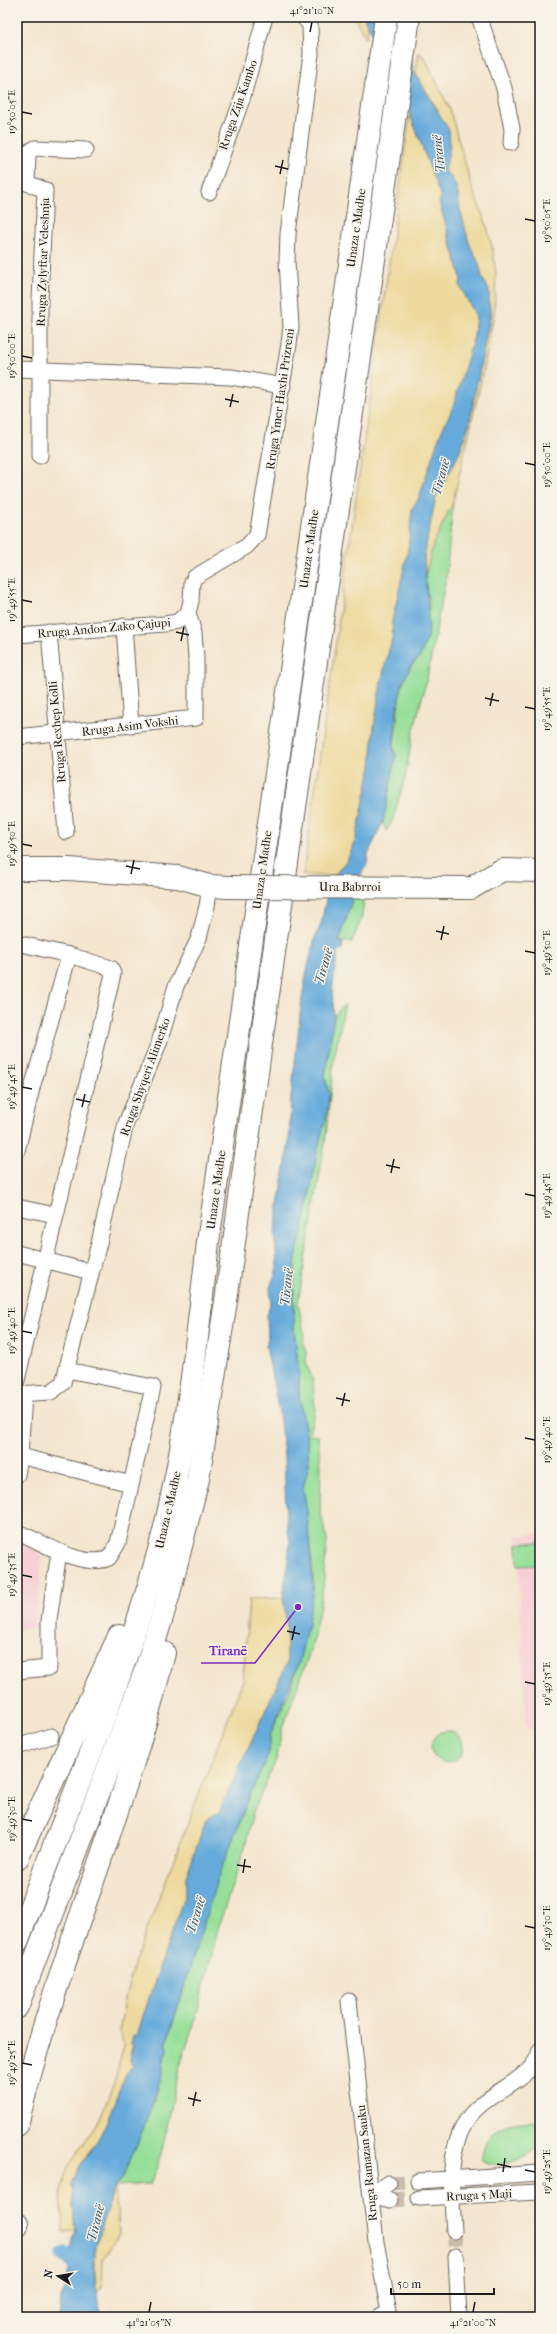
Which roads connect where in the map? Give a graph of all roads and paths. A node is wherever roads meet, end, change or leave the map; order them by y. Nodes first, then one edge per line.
1 (265, 17) edge
2 (303, 17) edge
3 (386, 17) edge
4 (409, 17) edge
5 (479, 17) edge
6 (511, 143) dead end
7 (86, 150) dead end
8 (209, 192) dead end
9 (17, 369) edge
10 (40, 370) junction
11 (283, 386) junction
12 (40, 456) dead end
13 (192, 582) joint
14 (188, 613) junction
15 (124, 626) junction
16 (49, 632) junction
17 (17, 635) edge
18 (196, 718) joint
19 (131, 726) junction
20 (57, 734) junction
21 (17, 738) edge
22 (66, 832) dead end
23 (17, 869) edge
24 (540, 871) edge
25 (219, 886) junction
26 (17, 943) edge
27 (69, 955) junction
28 (17, 1151) edge
29 (17, 1207) edge
30 (55, 1215) junction
31 (234, 1239) junction
32 (208, 1242) junction
33 (17, 1253) edge
34 (45, 1261) junction
35 (91, 1272) junction
36 (20, 1351) edge
37 (67, 1370) junction
38 (17, 1380) edge
39 (20, 1395) edge
40 (20, 1456) junction
41 (17, 1475) edge
42 (131, 1484) junction
43 (17, 1532) edge
44 (59, 1552) junction
45 (17, 1671) edge
46 (51, 1736) dead end
47 (17, 1748) edge
48 (17, 1859) edge
49 (17, 1942) edge
50 (349, 2002) dead end
51 (17, 2007) edge
52 (540, 2050) edge
53 (17, 2125) edge
54 (540, 2173) edge
55 (452, 2179) junction
56 (418, 2181) tunnel mouth
57 (390, 2183) tunnel mouth
58 (540, 2192) edge
59 (371, 2195) junction
60 (452, 2196) junction
61 (419, 2198) tunnel mouth
62 (390, 2200) tunnel mouth
63 (454, 2231) tunnel mouth
64 (456, 2256) tunnel mouth
65 (380, 2317) edge
66 (459, 2317) edge

1 - 8 street, Rruga Zija Kambo
2 - 11 street, Rruga Ymer Haxhi Prizreni
3 - 32 main road, Unaza e Madhe
4 - 31 main road
5 - 6 street
7 - 10 street, Rruga Zylyftar Veleshnja
9 - 10 street
10 - 11 street
10 - 12 street, Rruga Zylyftar Veleshnja
11 - 13 street, Rruga Ymer Haxhi Prizreni
13 - 14 street, Rruga Andon Zako Çajupi
14 - 15 street, Rruga Andon Zako Çajupi
14 - 18 street, Rruga Andon Zako Çajupi
15 - 16 street, Rruga Andon Zako Çajupi
15 - 19 street
16 - 17 street, Rruga Andon Zako Çajupi
16 - 20 street, Rruga Rexhep Kolli
18 - 19 street, Rruga Asim Vokshi
19 - 20 street, Rruga Asim Vokshi
20 - 21 street, Rruga Asim Vokshi
20 - 22 street, Rruga Rexhep Kolli
23 - 25 main road, Ura Babrroi
24 - 25 main road, Ura Babrroi, bridge
25 - 35 street, Rruga Shyqeri Alimerko
26 - 27 street
27 - 28 street
27 - 30 street
29 - 30 street
30 - 34 street
31 - 51 main road
31 - 53 main road
32 - 48 main road
32 - 49 main road, Unaza e Madhe
33 - 34 street
34 - 35 street
34 - 36 street
35 - 37 street, Rruga Shyqeri Alimerko
36 - 38 street
37 - 39 street, Rruga Shyqeri Alimerko
37 - 42 street
39 - 40 street
40 - 41 street
40 - 42 street
42 - 44 street
43 - 44 street
44 - 45 street
46 - 47 street
50 - 59 street, Rruga Ramazan Sauku
52 - 55 street
54 - 55 street, Rruga 5 Maji
55 - 56 street, Rruga 5 Maji
55 - 60 street
57 - 59 street
58 - 60 street, Rruga 5 Maji
59 - 62 street
59 - 65 street, Rruga Ramazan Sauku
60 - 61 street, Rruga 5 Maji
60 - 63 street
64 - 66 street

